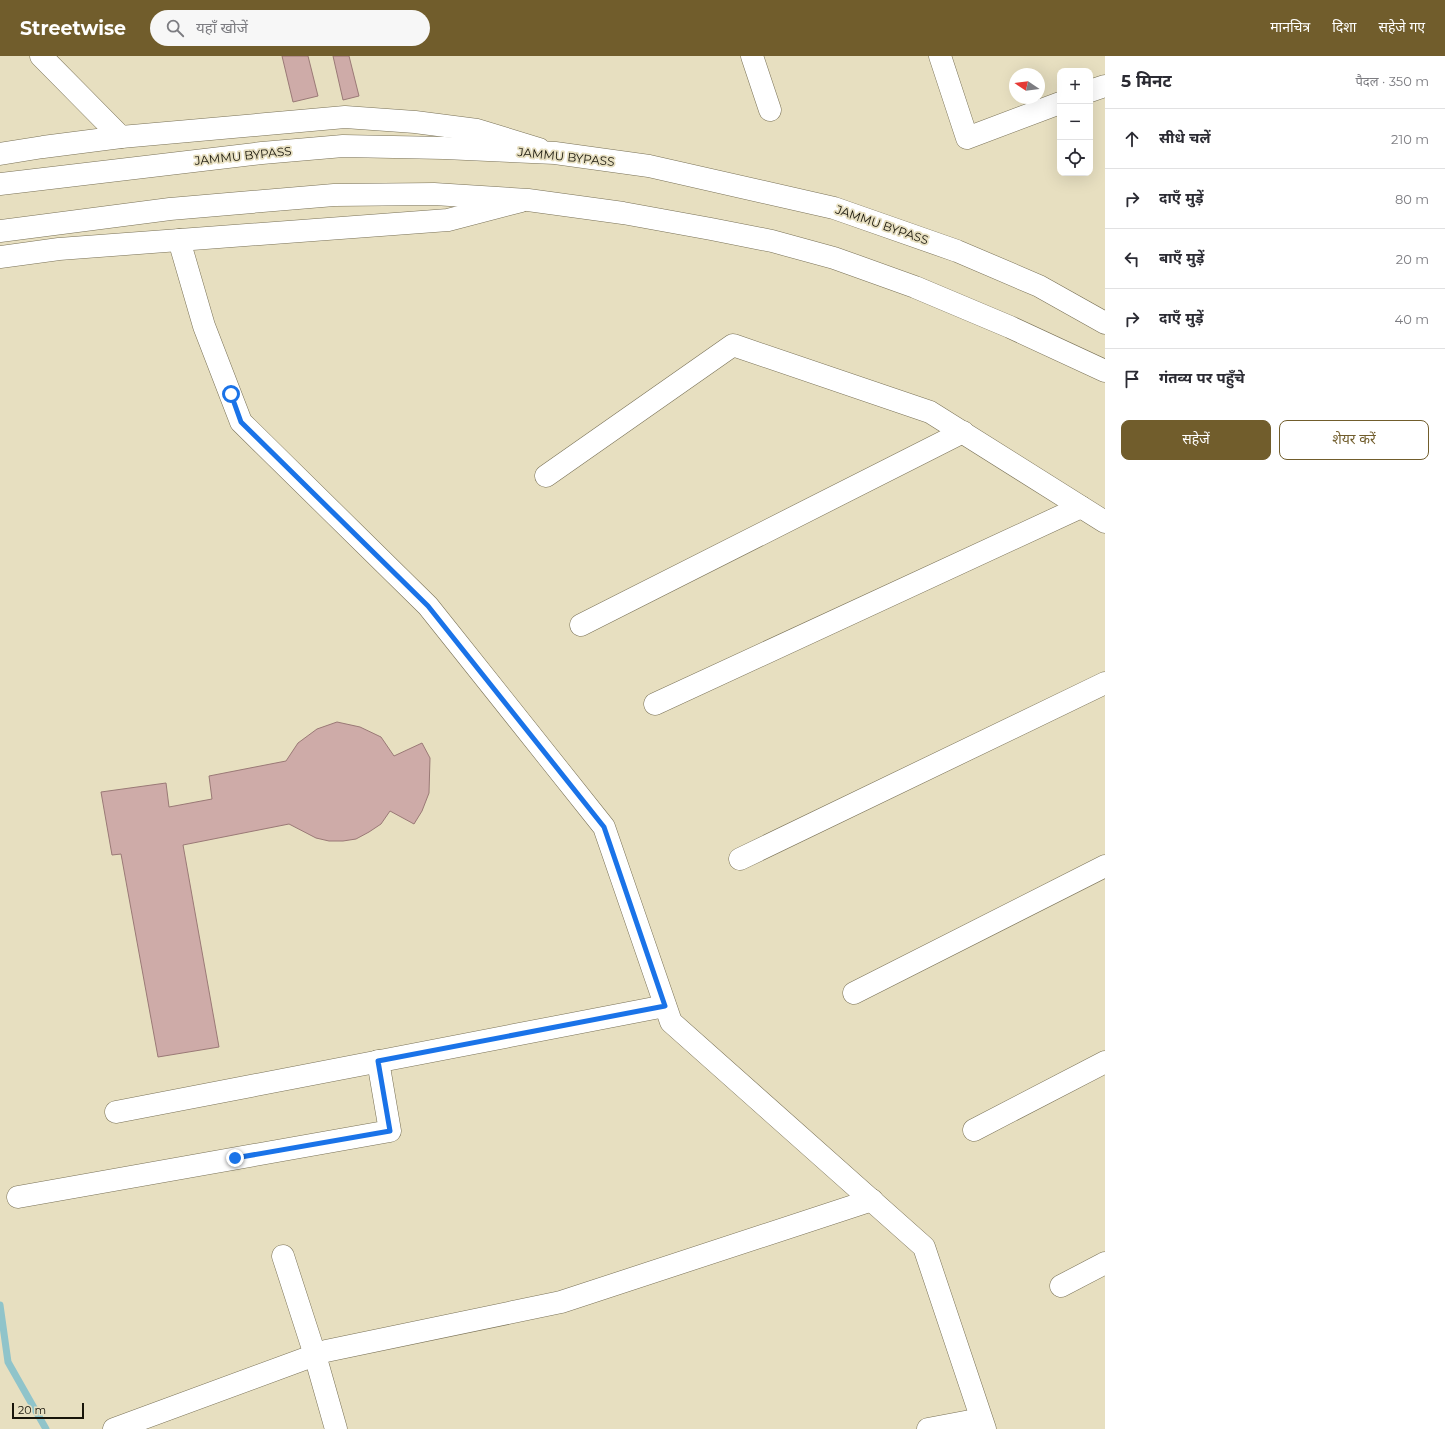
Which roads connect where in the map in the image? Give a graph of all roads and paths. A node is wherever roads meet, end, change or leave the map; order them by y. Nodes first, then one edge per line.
1 (42, 56) edge
2 (752, 56) edge
3 (940, 56) edge
4 (1105, 86) edge
5 (1093, 91) edge
6 (1057, 104) edge
7 (770, 110) dead end
8 (121, 137) junction
9 (0, 154) edge
10 (555, 154) junction
11 (0, 184) edge
12 (528, 200) junction
13 (0, 231) edge
14 (179, 240) junction
15 (0, 257) edge
16 (1105, 323) edge
17 (1105, 371) edge
18 (963, 432) junction
19 (546, 476) dead end
20 (1081, 506) junction
21 (1105, 522) edge
22 (581, 625) dead end
23 (1105, 682) edge
24 (654, 704) dead end
25 (740, 859) dead end
26 (1105, 866) edge
27 (854, 993) dead end
28 (665, 1006) junction
29 (378, 1061) junction
30 (1105, 1062) edge
31 (116, 1112) dead end
32 (974, 1130) dead end
33 (18, 1197) dead end
34 (872, 1200) junction
35 (283, 1256) dead end
36 (1105, 1263) edge
37 (1061, 1286) dead end
38 (314, 1355) junction
39 (983, 1424) edge
40 (114, 1429) edge
41 (336, 1429) edge
42 (928, 1429) edge

1 - 8 main road
2 - 7 main road
3 - 6 main road
4 - 5 main road
8 - 9 main road
8 - 10 main road
10 - 11 main road, JAMMU BYPASS
10 - 16 main road, JAMMU BYPASS
12 - 13 main road
12 - 14 main road
12 - 17 main road
14 - 15 main road
14 - 28 main road
18 - 19 main road
18 - 20 main road
18 - 22 main road
20 - 21 main road
20 - 24 main road
23 - 25 main road
26 - 27 main road
28 - 29 main road
28 - 34 main road
29 - 31 main road
29 - 33 main road
30 - 32 main road
34 - 38 main road
34 - 39 main road
35 - 38 main road
36 - 37 main road
38 - 40 main road
38 - 41 main road
39 - 42 main road

